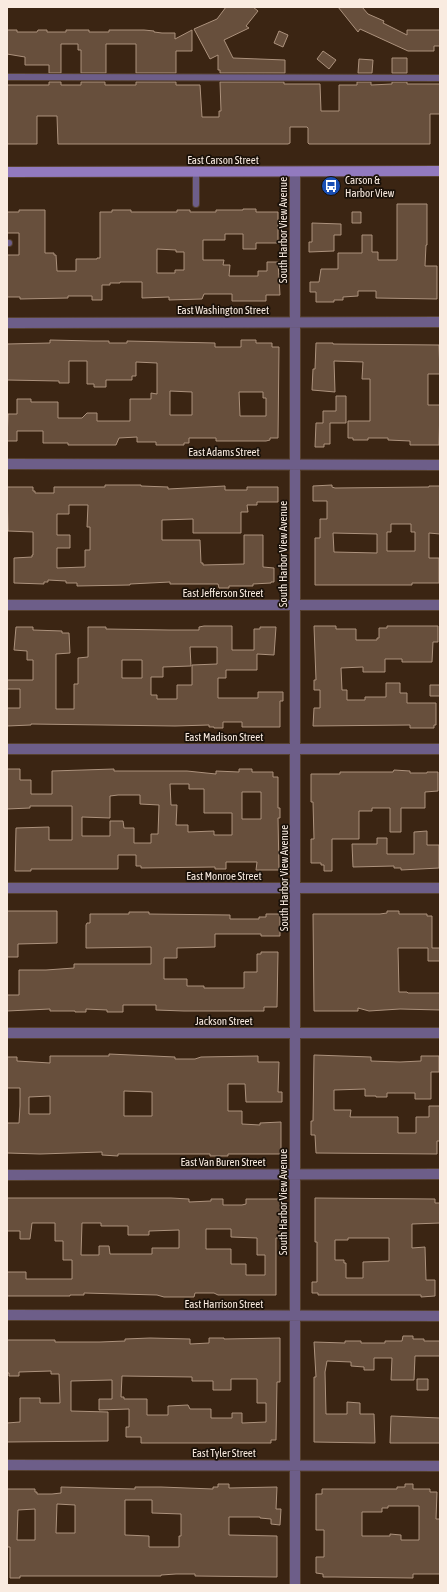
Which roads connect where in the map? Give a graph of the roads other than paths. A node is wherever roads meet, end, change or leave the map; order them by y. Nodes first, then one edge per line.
1 (7, 77) edge
2 (440, 78) edge
3 (440, 171) edge
4 (7, 172) edge
5 (196, 172) junction
6 (295, 172) junction
7 (196, 204) dead end
8 (295, 322) junction
9 (440, 322) edge
10 (7, 323) edge
11 (7, 464) edge
12 (295, 464) junction
13 (440, 465) edge
14 (7, 605) edge
15 (295, 605) junction
16 (440, 605) edge
17 (7, 750) edge
18 (295, 750) junction
19 (440, 750) edge
20 (7, 888) edge
21 (296, 888) junction
22 (440, 888) edge
23 (7, 1033) edge
24 (295, 1033) junction
25 (440, 1033) edge
26 (295, 1174) junction
27 (440, 1174) edge
28 (7, 1175) edge
29 (7, 1316) edge
30 (295, 1316) junction
31 (440, 1316) edge
32 (7, 1464) edge
33 (295, 1466) junction
34 (440, 1466) edge
35 (295, 1585) edge

1 - 2 lane
3 - 6 main road, East Carson Street
4 - 5 main road, East Carson Street
5 - 6 main road, East Carson Street
5 - 7 lane
6 - 8 street, South Harbor View Avenue
8 - 9 street, East Washington Street
8 - 10 street, East Washington Street
8 - 12 street, South Harbor View Avenue
11 - 12 street, East Adams Street
12 - 13 street, East Adams Street
12 - 15 street, South Harbor View Avenue
14 - 15 street, East Jefferson Street
15 - 16 street, East Jefferson Street
15 - 18 street, South Harbor View Avenue
17 - 18 street, East Madison Street
18 - 19 street, East Madison Street
18 - 21 street, South Harbor View Avenue
20 - 21 street, East Monroe Street
21 - 22 street, East Monroe Street
21 - 24 street, South Harbor View Avenue
23 - 24 street, Jackson Street
24 - 25 street, Jackson Street
24 - 26 street, South Harbor View Avenue
26 - 27 street, East Van Buren Street
26 - 28 street, East Van Buren Street
26 - 30 street, South Harbor View Avenue
29 - 30 street, East Harrison Street
30 - 31 street, East Harrison Street
30 - 33 street, South Harbor View Avenue
32 - 33 street, East Tyler Street
33 - 34 street, East Tyler Street
33 - 35 street, South Harbor View Avenue

